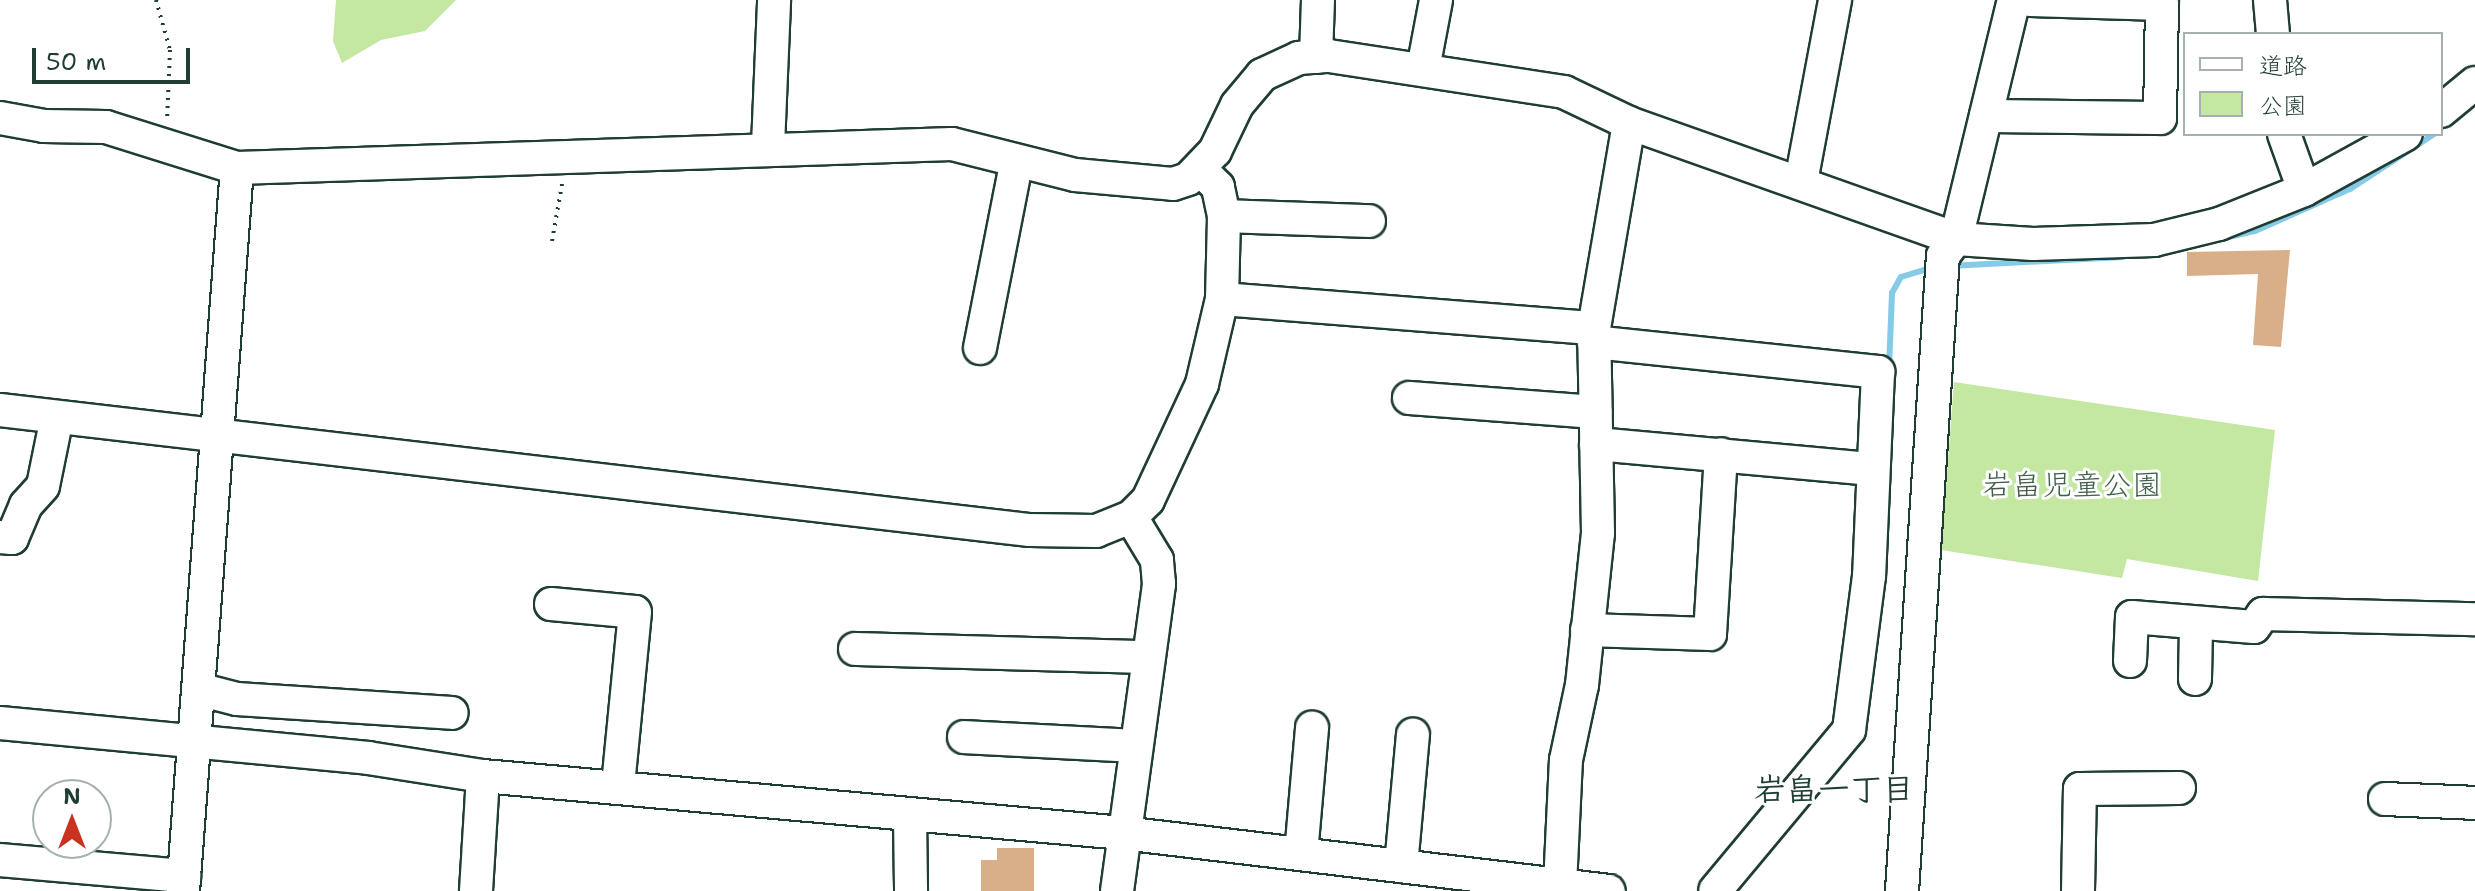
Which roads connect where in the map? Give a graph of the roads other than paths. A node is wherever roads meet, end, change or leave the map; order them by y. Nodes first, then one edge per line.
1 (774, 0) edge
2 (1318, 0) edge
3 (1436, 0) edge
4 (1835, 0) edge
5 (2014, 0) edge
6 (2030, 0) edge
7 (2270, 0) edge
8 (2273, 32) edge
9 (1316, 57) junction
10 (1423, 69) junction
11 (2475, 83) edge
12 (2443, 109) edge
13 (1986, 116) junction
14 (0, 118) edge
15 (1629, 123) junction
16 (2285, 136) edge
17 (2402, 136) edge
18 (768, 146) junction
19 (1016, 164) junction
20 (237, 168) junction
21 (1200, 169) junction
22 (1801, 182) junction
23 (2304, 190) junction
24 (1224, 216) junction
25 (1369, 221) dead end
26 (1956, 239) junction
27 (1222, 299) junction
28 (1594, 335) junction
29 (980, 348) dead end
30 (1409, 398) dead end
31 (0, 410) edge
32 (1595, 412) junction
33 (57, 417) junction
34 (218, 436) junction
35 (1596, 444) junction
36 (1721, 454) junction
37 (1873, 469) junction
38 (1131, 517) junction
39 (0, 537) edge
40 (551, 604) dead end
41 (2475, 619) edge
42 (2196, 625) junction
43 (1587, 630) junction
44 (855, 649) dead end
45 (1148, 657) junction
46 (2130, 661) dead end
47 (2195, 679) dead end
48 (198, 689) junction
49 (452, 713) dead end
50 (0, 723) edge
51 (1312, 727) dead end
52 (1413, 735) dead end
53 (964, 737) dead end
54 (195, 744) junction
55 (1135, 746) junction
56 (483, 776) junction
57 (618, 785) junction
58 (2179, 788) dead end
59 (2385, 799) dead end
60 (2475, 803) edge
61 (910, 816) junction
62 (1123, 833) junction
63 (1301, 854) junction
64 (0, 860) edge
65 (1401, 866) junction
66 (184, 884) edge
67 (1560, 886) junction
68 (476, 891) edge
69 (911, 891) edge
70 (1117, 891) edge
71 (1609, 891) edge
72 (1715, 891) edge
73 (1902, 891) edge
74 (2078, 891) edge

1 - 18 street
2 - 9 street
3 - 10 street
4 - 22 street
5 - 13 street
6 - 13 street
7 - 8 street
9 - 10 street
9 - 21 street
10 - 15 street
11 - 12 street
13 - 26 street
14 - 20 street
15 - 22 street
15 - 28 street
16 - 23 street
17 - 23 street
18 - 19 street
18 - 20 street
19 - 21 street
19 - 29 street
20 - 34 street
21 - 24 street
22 - 26 street
23 - 26 street
24 - 25 street
24 - 27 street
26 - 73 street
27 - 28 street
27 - 38 street
28 - 32 street
28 - 37 street
30 - 32 street
31 - 33 street
32 - 35 street
33 - 34 street
33 - 39 street
34 - 38 street
34 - 48 street
35 - 36 street
35 - 43 street
36 - 37 street
36 - 43 street
37 - 72 street
38 - 45 street
40 - 57 street
41 - 42 street
42 - 46 street
42 - 47 street
43 - 67 street
44 - 45 street
45 - 55 street
48 - 49 street
48 - 54 street
50 - 54 street
51 - 63 street
52 - 65 street
53 - 55 street
54 - 56 street
54 - 66 street
55 - 62 street
56 - 57 street
56 - 68 street
57 - 61 street
58 - 74 street
59 - 60 street
61 - 62 street
61 - 69 street
62 - 63 street
62 - 70 street
63 - 65 street
64 - 66 street
65 - 67 street
67 - 71 street

